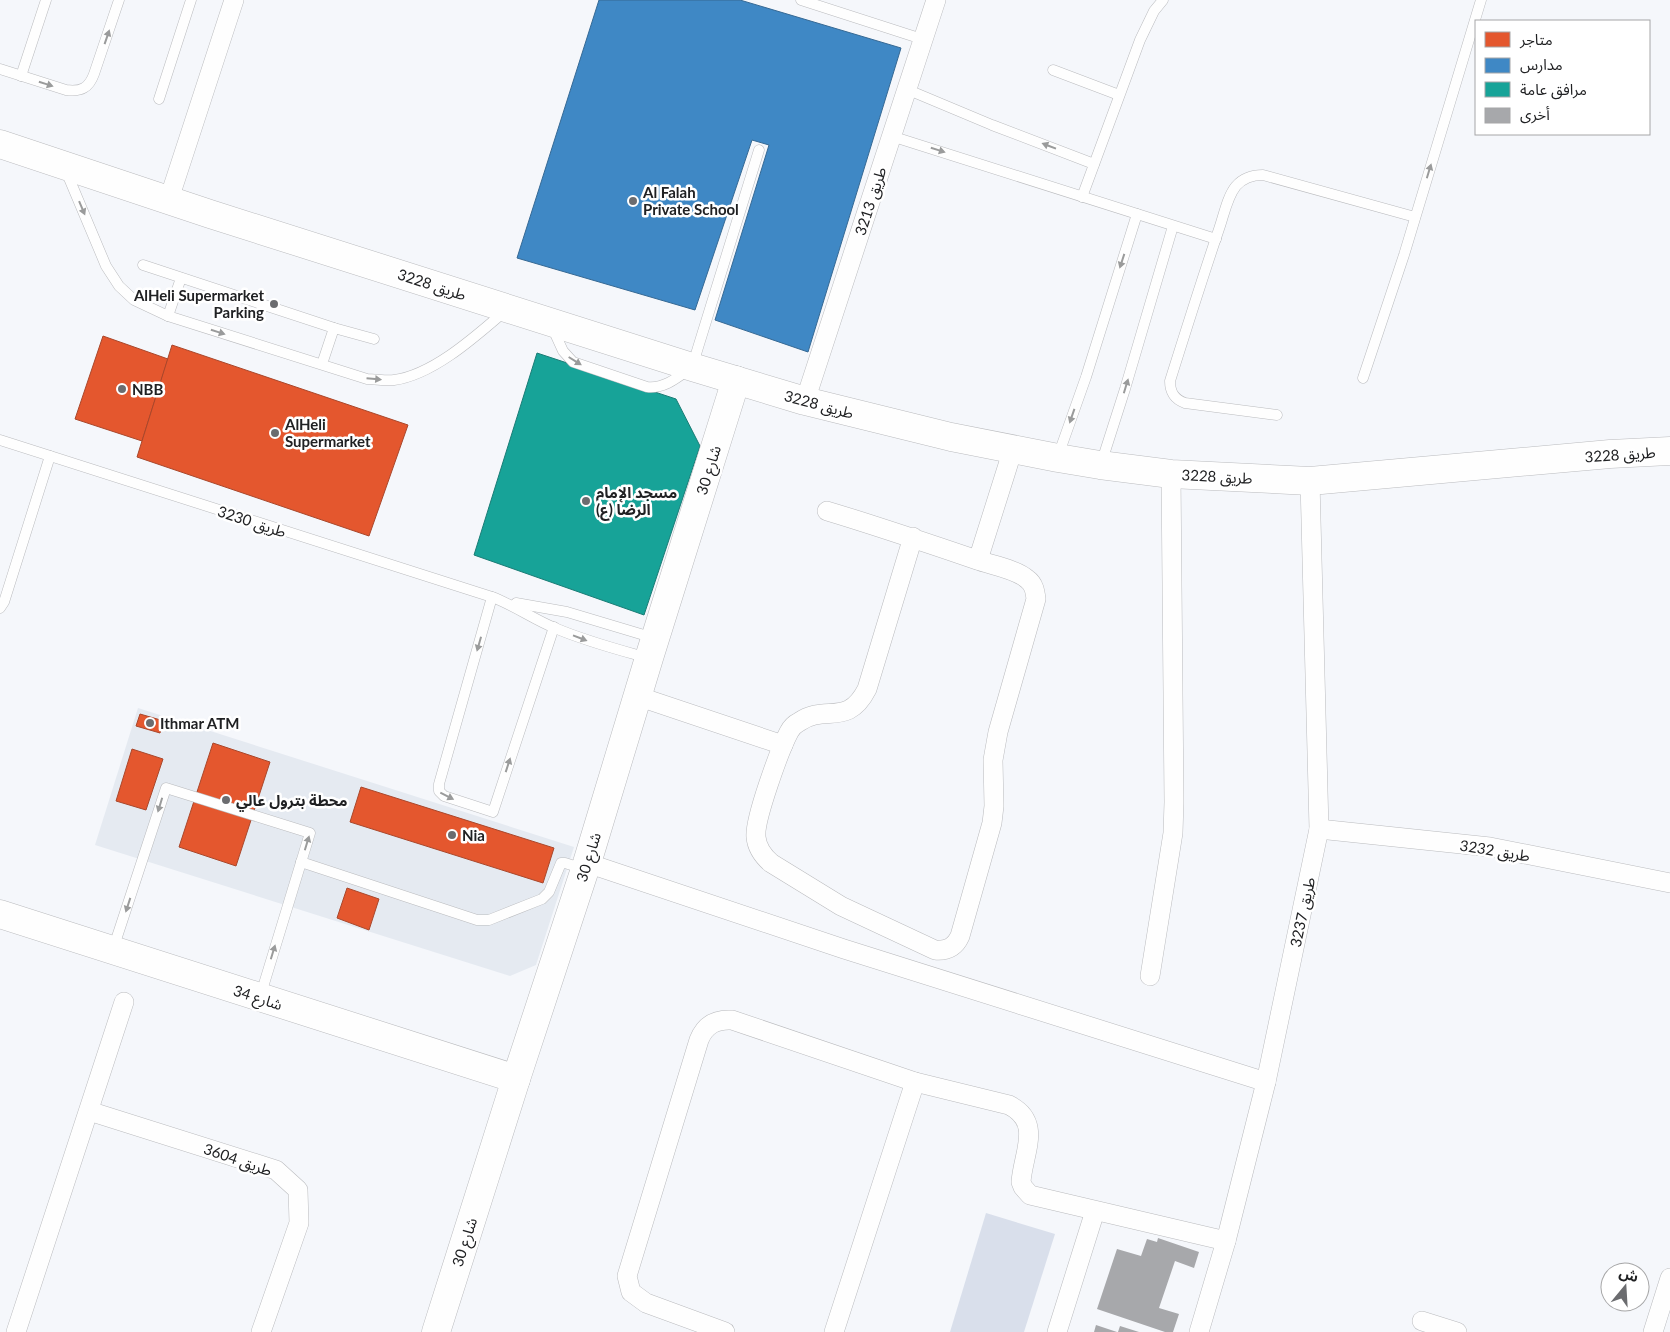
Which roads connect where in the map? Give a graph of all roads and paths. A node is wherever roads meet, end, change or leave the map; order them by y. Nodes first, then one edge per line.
1 (46, 0) edge
2 (119, 0) edge
3 (191, 0) edge
4 (234, 0) edge
5 (801, 0) edge
6 (936, 0) edge
7 (1163, 0) edge
8 (1482, 0) edge
9 (1476, 20) edge
10 (1475, 23) edge
11 (922, 39) junction
12 (0, 69) edge
13 (1053, 70) dead end
14 (21, 76) junction
15 (906, 88) junction
16 (1119, 95) junction
17 (159, 99) dead end
18 (891, 136) junction
19 (0, 144) edge
20 (759, 150) dead end
21 (63, 163) junction
22 (1094, 164) junction
23 (1082, 197) junction
24 (169, 199) junction
25 (1137, 214) junction
26 (1415, 218) junction
27 (1173, 226) junction
28 (1216, 239) junction
29 (142, 265) dead end
30 (181, 278) junction
31 (508, 308) junction
32 (168, 316) junction
33 (334, 328) junction
34 (374, 339) dead end
35 (322, 364) junction
36 (692, 367) junction
37 (1363, 378) dead end
38 (736, 380) junction
39 (805, 402) junction
40 (1276, 415) dead end
41 (0, 440) edge
42 (1013, 449) junction
43 (1670, 451) edge
44 (50, 456) junction
45 (1058, 458) junction
46 (1100, 465) junction
47 (1171, 474) junction
48 (1310, 482) junction
49 (827, 511) dead end
50 (913, 537) junction
51 (978, 560) junction
52 (492, 597) junction
53 (505, 602) junction
54 (0, 608) edge
55 (554, 628) junction
56 (652, 648) junction
57 (637, 696) junction
58 (782, 746) junction
59 (1319, 829) junction
60 (301, 862) junction
61 (586, 866) junction
62 (1670, 882) edge
63 (0, 914) edge
64 (113, 951) junction
65 (1150, 976) dead end
66 (259, 998) junction
67 (124, 1002) dead end
68 (516, 1079) junction
69 (915, 1082) junction
70 (1266, 1082) junction
71 (89, 1111) junction
72 (1095, 1211) junction
73 (1226, 1241) junction
74 (1668, 1288) edge
75 (1422, 1320) dead end
76 (16, 1332) edge
77 (261, 1332) edge
78 (436, 1332) edge
79 (726, 1332) edge
80 (834, 1332) edge
81 (1057, 1332) edge
82 (1199, 1332) edge
83 (1457, 1332) edge
84 (1653, 1332) edge

1 - 14 lane
14 -> 2 lane
3 - 17 lane
4 - 24 street
5 - 11 lane
6 - 11 street, طريق 3213
7 - 16 lane
9 -> 8 lane
26 -> 10 lane
11 - 15 street, طريق 3213
12 - 14 lane
13 - 16 lane
15 - 18 street, طريق 3213
22 -> 15 lane
16 - 22 lane
18 -> 23 lane
18 - 39 street, طريق 3213
19 - 21 street, طريق 3228
20 - 36 lane
21 - 24 street, طريق 3228
21 -> 32 lane
22 - 23 lane
23 - 25 lane
24 - 31 street, طريق 3228
25 - 27 lane
25 -> 45 lane
26 - 28 lane
26 - 37 lane
27 - 28 lane
46 -> 27 lane
28 - 40 lane
29 - 30 lane
30 - 32 lane
30 - 33 lane
35 -> 31 lane
31 - 36 street, طريق 3228
32 -> 35 lane
33 - 34 lane
33 - 35 lane
36 - 38 street, طريق 3228
38 - 39 street, طريق 3228
38 - 56 street, شارع 30
39 - 42 street, طريق 3228
41 - 44 lane, طريق 3230
42 - 45 street, طريق 3228
42 - 51 street
43 - 48 street, طريق 3228
44 - 52 lane, طريق 3230
44 - 54 lane
45 - 46 street, طريق 3228
46 - 47 street, طريق 3228
47 - 48 street, طريق 3228
47 - 65 street
48 - 59 street, طريق 3237
49 - 50 street
50 - 51 street
50 - 58 street
51 - 58 street
52 - 53 lane, طريق 3230
52 -> 55 lane
53 - 55 lane, طريق 3230
53 - 56 lane, طريق 3230
55 -> 56 lane, طريق 3230
56 - 57 street, شارع 30
57 - 58 street
57 - 61 street, شارع 30
59 - 62 street, طريق 3232
59 - 70 street, طريق 3237
60 - 61 lane
60 -> 64 lane
66 -> 60 lane
61 - 68 street, شارع 30
61 - 70 street
63 - 64 street, شارع 34
64 - 66 street, شارع 34
66 - 68 street, شارع 34
67 - 71 street
68 - 78 street, شارع 30
69 - 72 street
69 - 79 street
69 - 80 street
70 - 73 street, طريق 3237
71 - 76 street
71 - 77 street, طريق 3604
72 - 73 street
72 - 81 street
73 - 82 street, طريق 3237
74 - 84 street
75 - 83 street

